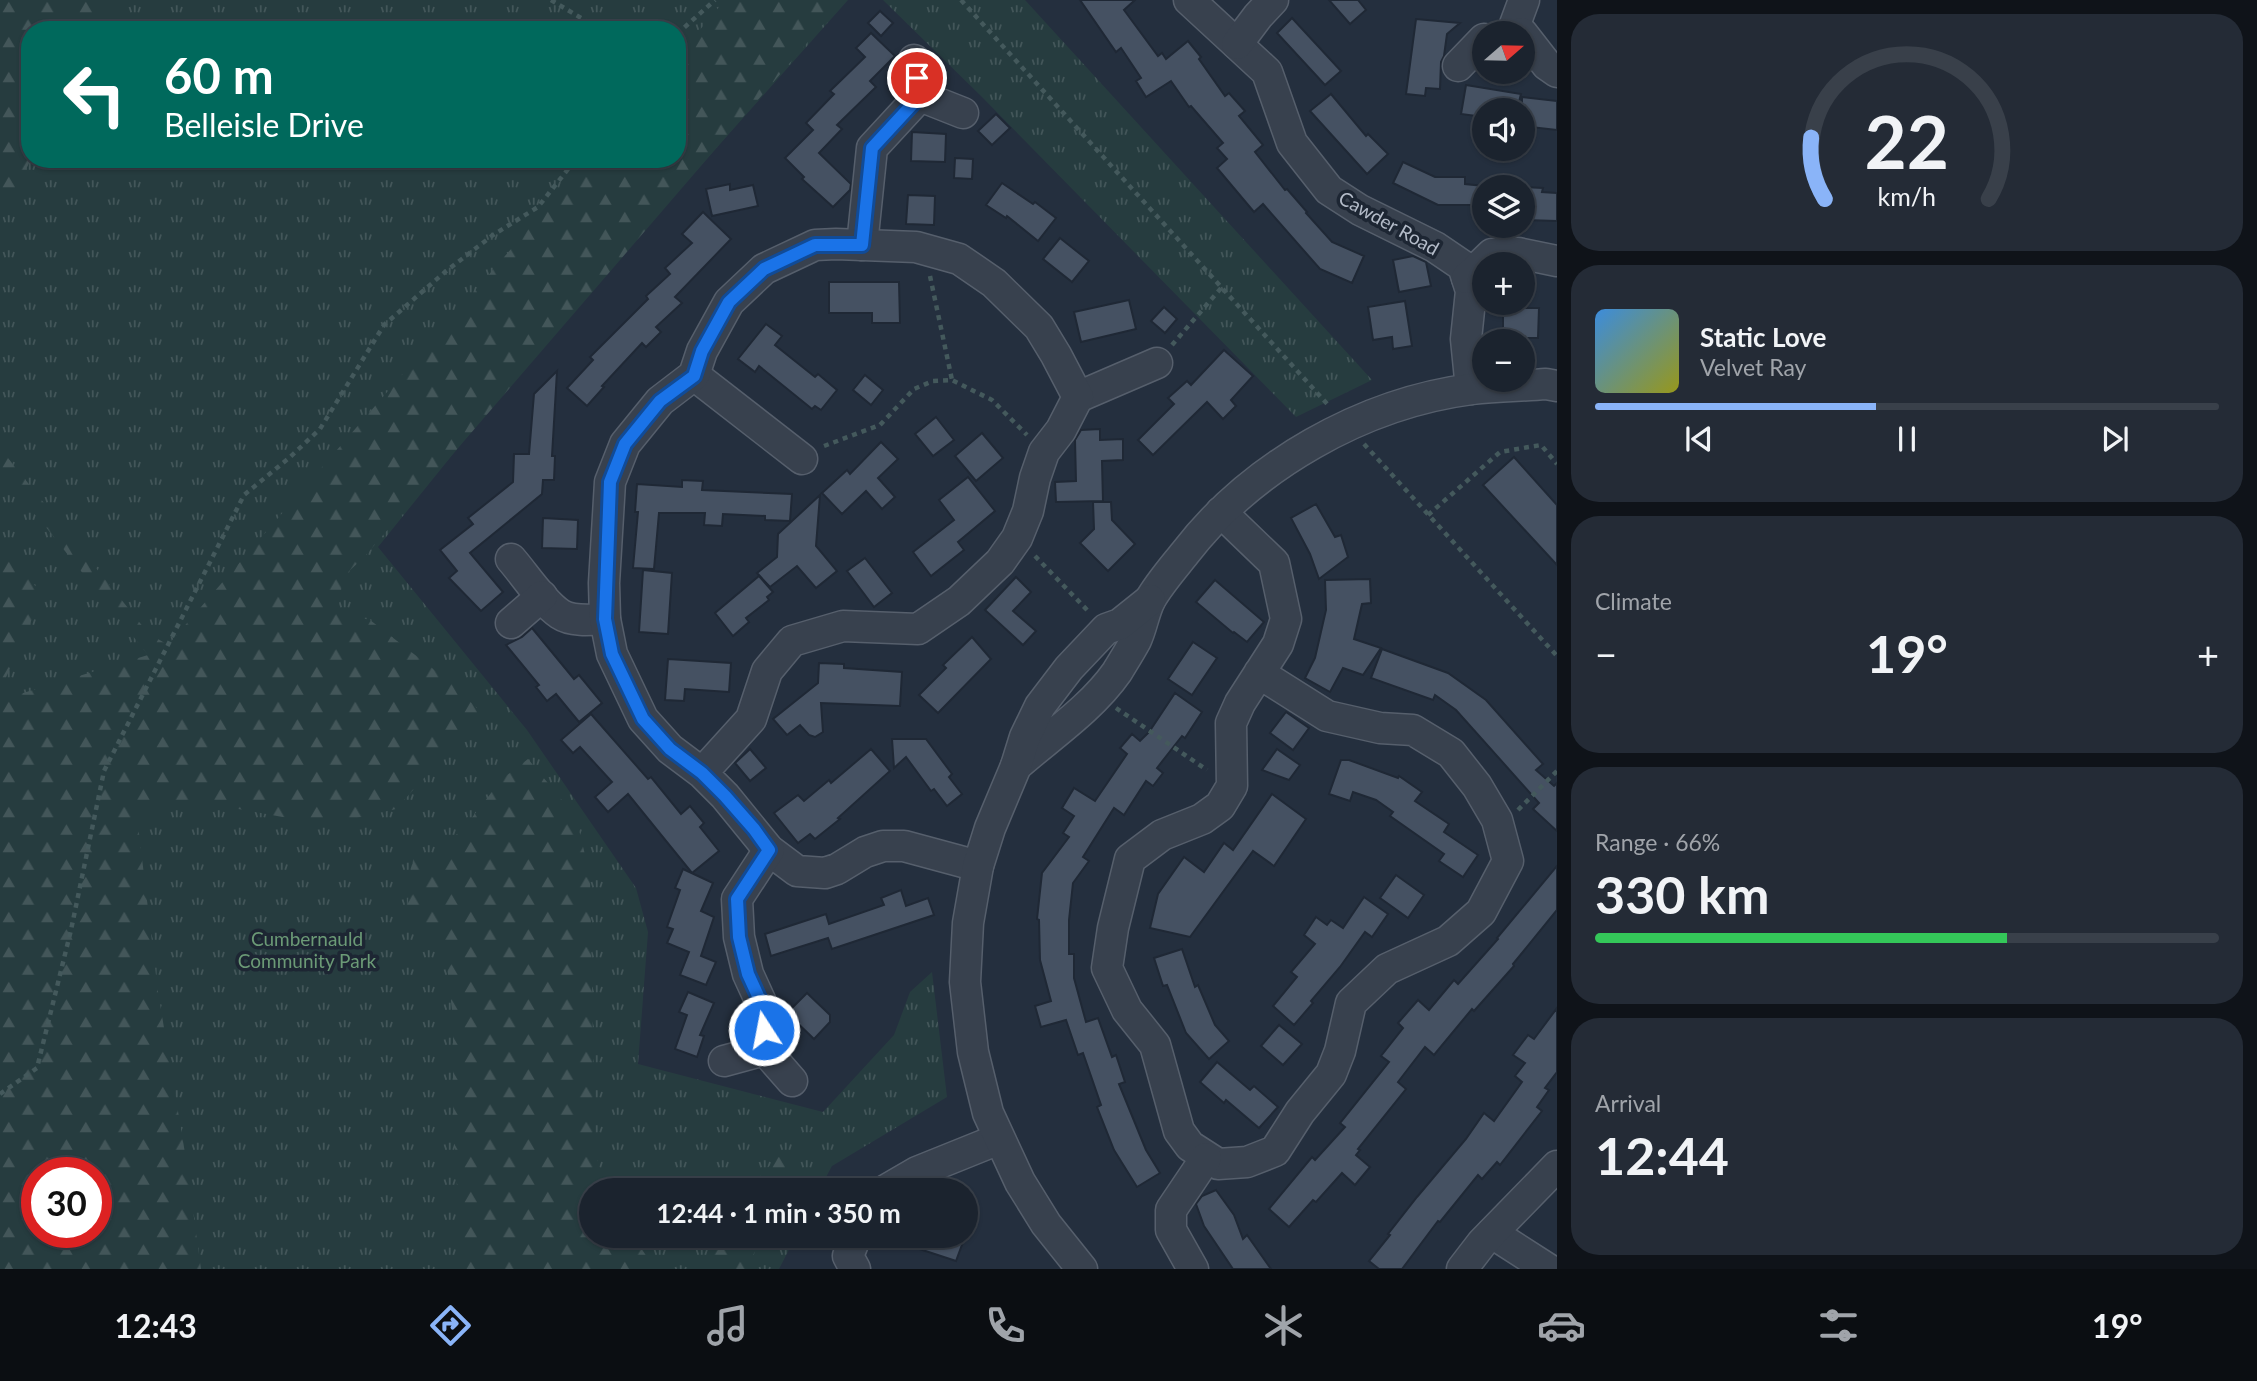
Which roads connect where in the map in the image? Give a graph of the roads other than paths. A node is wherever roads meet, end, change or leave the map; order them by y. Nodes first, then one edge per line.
1 (1189, 0) edge
2 (1273, 0) edge
3 (1237, 44) junction
4 (1535, 50) edge
5 (1472, 51) edge
6 (914, 60) dead end
7 (1458, 66) dead end
8 (1557, 72) edge
9 (920, 96) junction
10 (963, 113) dead end
11 (862, 245) junction
12 (1557, 261) edge
13 (1467, 278) junction
14 (1157, 363) road end
15 (694, 376) junction
16 (1557, 386) edge
17 (1471, 390) junction
18 (1077, 397) junction
19 (802, 459) road end
20 (1221, 512) junction
21 (511, 559) dead end
22 (542, 596) junction
23 (1150, 600) junction
24 (605, 619) junction
25 (511, 623) dead end
26 (1259, 673) junction
27 (1016, 766) junction
28 (702, 773) junction
29 (769, 850) junction
30 (978, 866) junction
31 (765, 1050) junction
32 (724, 1060) dead end
33 (792, 1081) dead end
34 (999, 1139) junction
35 (1206, 1158) junction
36 (1557, 1166) edge
37 (907, 1178) edge
38 (1492, 1233) junction
39 (851, 1248) edge
40 (855, 1269) edge
41 (1082, 1269) edge
42 (1193, 1269) edge
43 (1462, 1269) edge
44 (1548, 1269) edge

1 - 3 street, Cawder Road
2 - 3 street
3 - 13 street, Cawder Road
4 - 8 street
5 - 7 street
6 - 9 street
9 - 10 street
9 - 11 street
11 - 15 street
11 - 18 street
12 - 13 street
13 - 17 street
14 - 18 street
15 - 19 street
15 - 24 street
16 - 17 street
17 - 20 street
18 - 28 street
20 - 23 street
20 - 26 street
21 - 22 street
22 - 24 street
22 - 25 street
23 - 27 street
23 - 27 street
24 - 28 street
26 - 35 street
26 - 35 street
27 - 30 street
28 - 29 street
29 - 30 street
29 - 31 street
30 - 34 street
31 - 32 street
31 - 33 street
34 - 37 street
34 - 41 street
35 - 42 street
36 - 38 street
38 - 43 street
38 - 44 street
39 - 40 street

